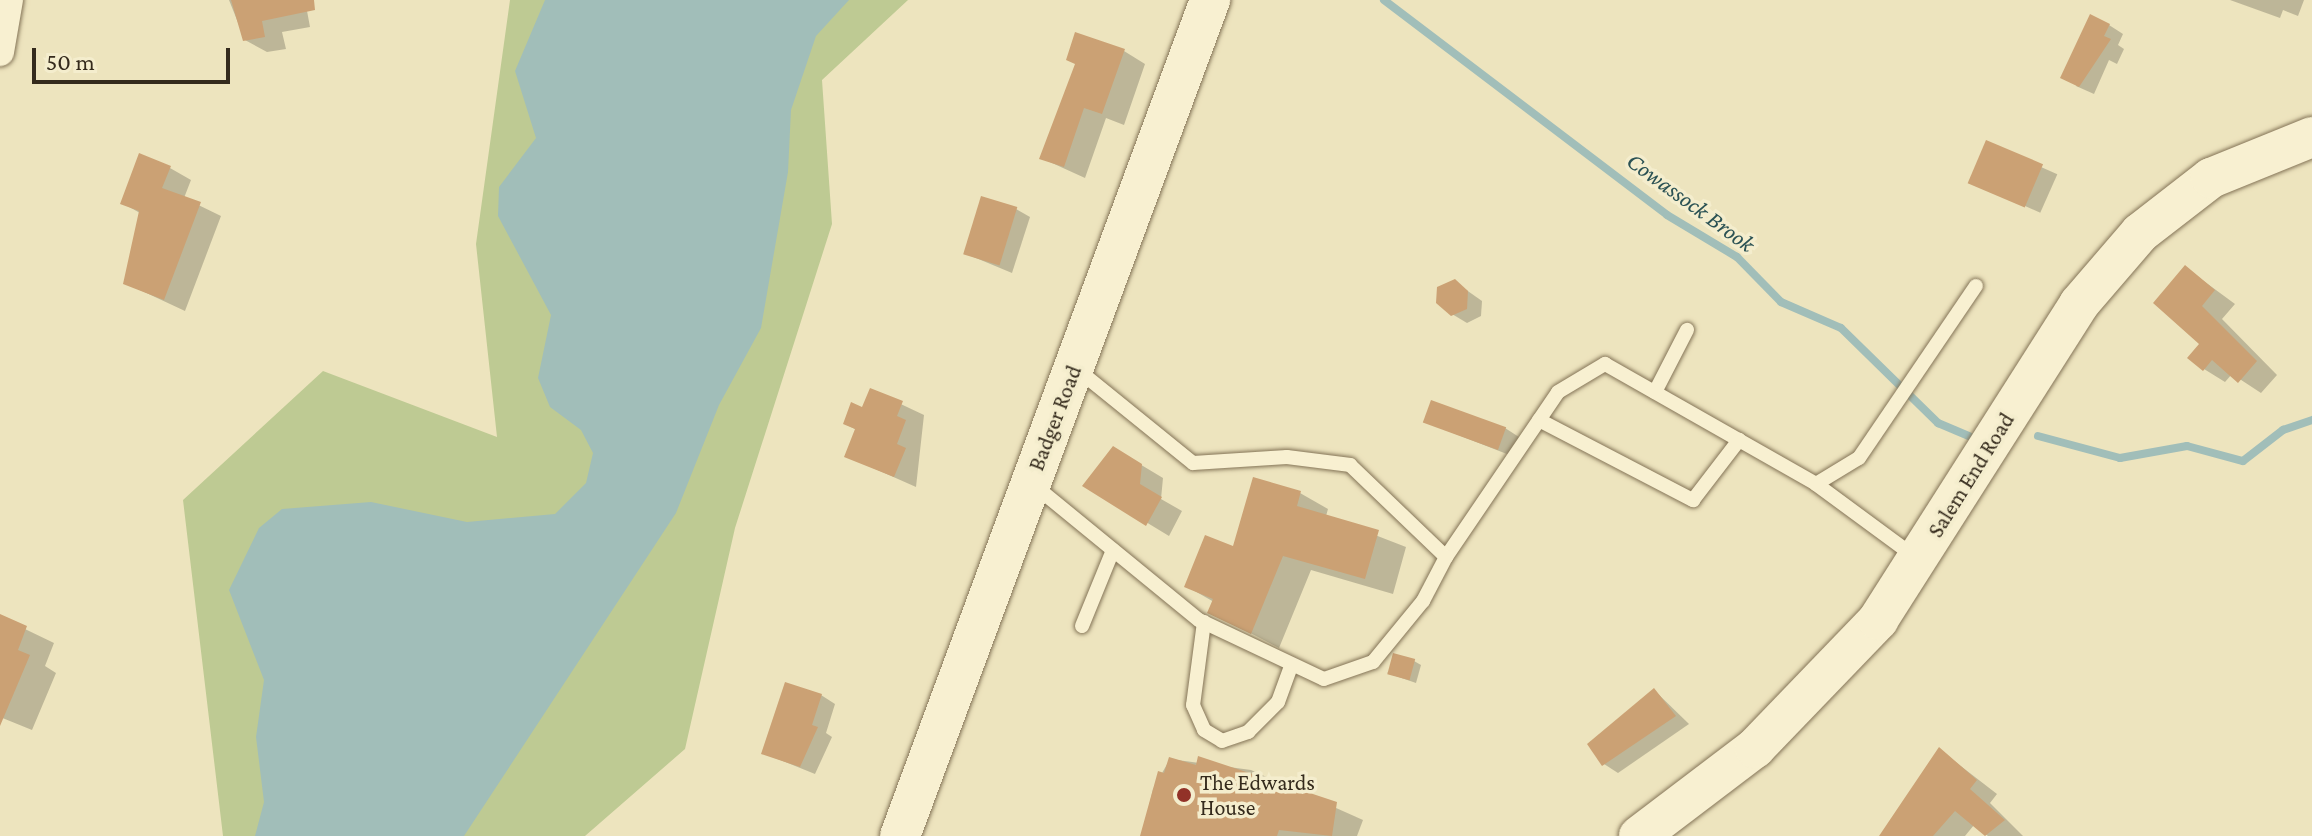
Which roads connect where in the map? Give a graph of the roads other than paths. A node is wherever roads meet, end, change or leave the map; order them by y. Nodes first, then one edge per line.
1 (9, 0) edge
2 (1210, 0) edge
3 (0, 52) edge
4 (2312, 137) edge
5 (1976, 286) dead end
6 (1687, 330) dead end
7 (1074, 366) junction
8 (1655, 392) junction
9 (1539, 420) junction
10 (1739, 440) junction
11 (1030, 482) junction
12 (1816, 484) junction
13 (1113, 550) junction
14 (1446, 557) junction
15 (1919, 559) junction
16 (1204, 622) junction
17 (1082, 626) dead end
18 (1291, 667) junction
19 (900, 836) edge
20 (1639, 836) edge

1 - 3 street
2 - 7 street, Badger Road
4 - 15 street, Salem End Road
5 - 12 lane
6 - 8 lane
7 - 11 street, Badger Road
7 - 14 lane
8 - 9 lane
8 - 10 lane
9 - 10 lane
9 - 14 lane
10 - 12 lane
11 - 13 lane
11 - 19 street, Badger Road
12 - 15 lane
13 - 16 lane
13 - 17 lane
14 - 18 lane
15 - 20 street, Salem End Road
16 - 18 lane
16 - 18 lane

